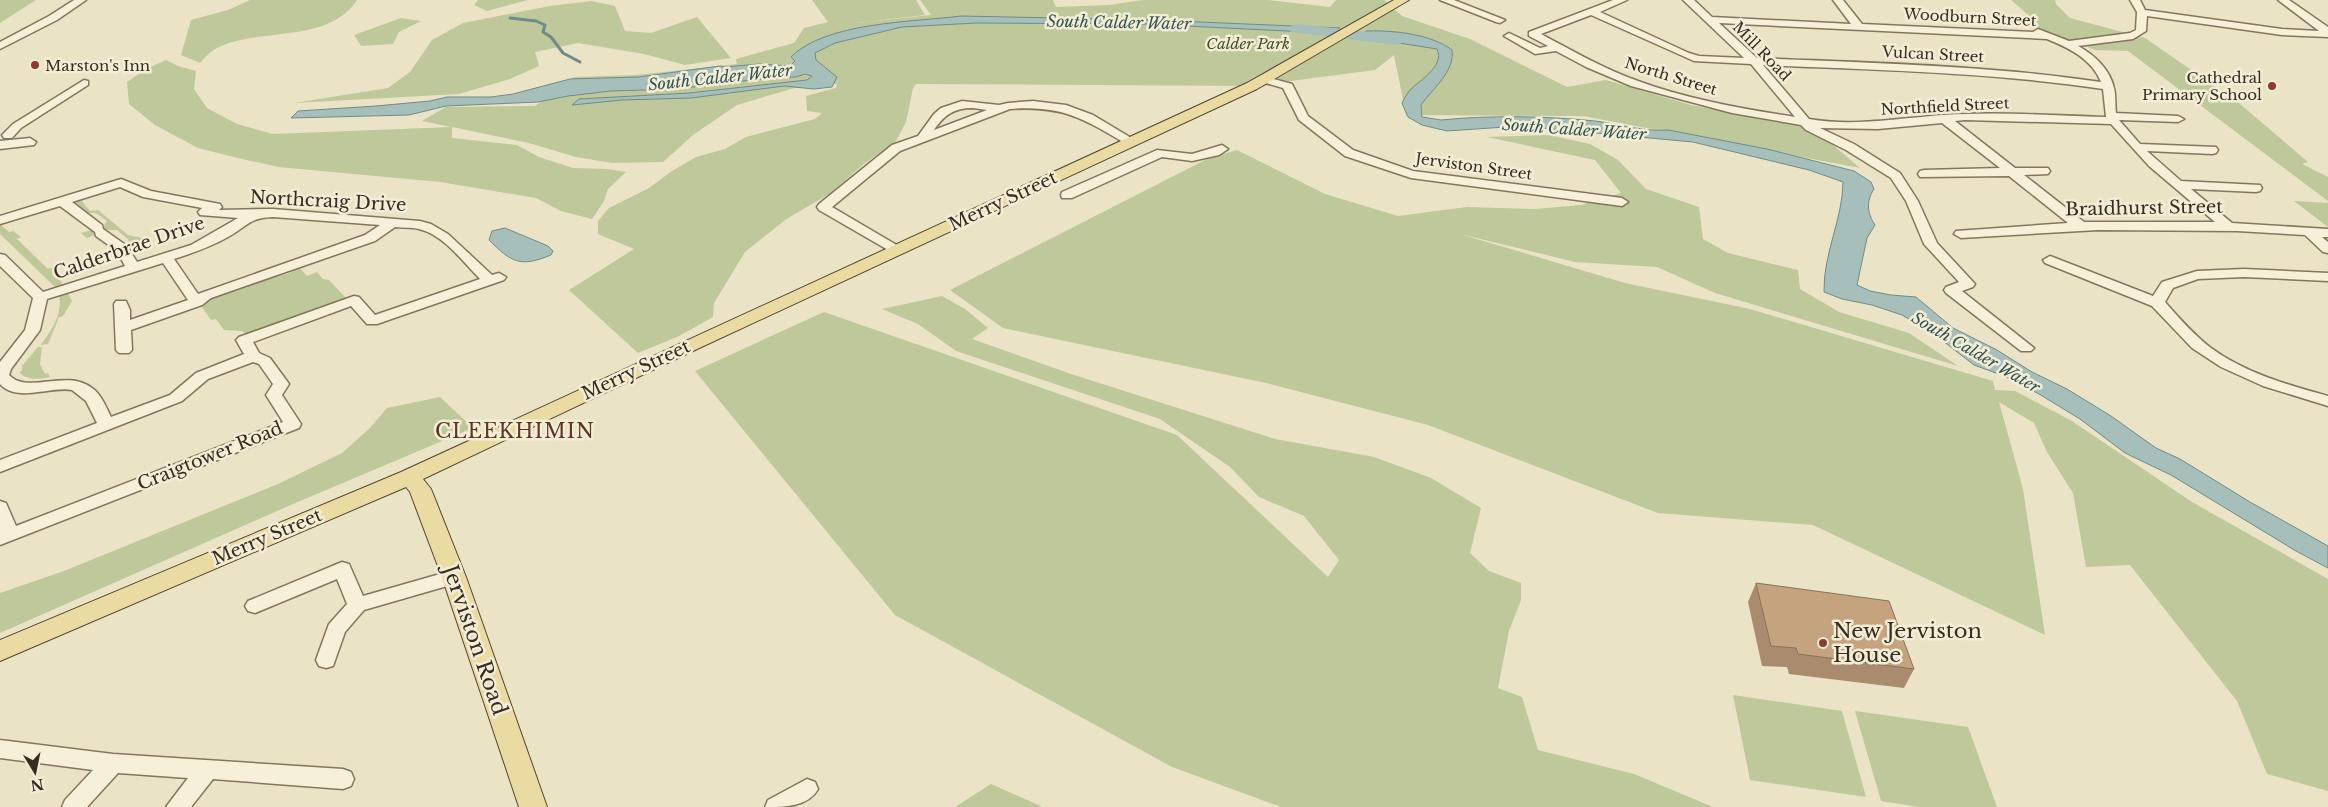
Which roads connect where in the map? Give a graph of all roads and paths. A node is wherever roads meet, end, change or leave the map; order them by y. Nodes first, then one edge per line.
1 (68, 0) edge
2 (81, 0) edge
3 (1400, 0) edge
4 (1444, 0) edge
5 (1622, 0) edge
6 (1688, 0) edge
7 (1838, 0) edge
8 (2135, 0) edge
9 (2283, 0) edge
10 (1592, 12) junction
11 (2142, 12) junction
12 (1500, 20) dead end
13 (1710, 20) junction
14 (2023, 26) dead end
15 (1859, 27) junction
16 (2328, 33) edge
17 (1509, 36) dead end
18 (2049, 36) junction
19 (0, 40) edge
20 (2069, 44) junction
21 (0, 46) edge
22 (1558, 47) junction
23 (1754, 61) junction
24 (1266, 80) junction
25 (84, 83) dead end
26 (2109, 87) junction
27 (1000, 109) junction
28 (2113, 118) junction
29 (1945, 119) junction
30 (2178, 119) dead end
31 (1809, 125) junction
32 (3, 136) edge
33 (922, 139) junction
34 (1132, 142) junction
35 (2137, 147) junction
36 (1222, 149) dead end
37 (2212, 150) dead end
38 (1103, 155) junction
39 (1129, 166) junction
40 (2044, 171) dead end
41 (2012, 172) junction
42 (1924, 174) dead end
43 (2179, 185) junction
44 (2256, 188) dead end
45 (1067, 195) dead end
46 (61, 200) junction
47 (1622, 202) dead end
48 (253, 214) junction
49 (0, 220) edge
50 (392, 223) junction
51 (2227, 225) junction
52 (2083, 228) junction
53 (2308, 231) junction
54 (2328, 233) edge
55 (1961, 234) dead end
56 (2328, 249) edge
57 (895, 250) junction
58 (0, 258) edge
59 (166, 258) junction
60 (2050, 260) dead end
61 (133, 268) junction
62 (2328, 277) edge
63 (40, 297) junction
64 (196, 302) junction
65 (2157, 302) junction
66 (121, 304) dead end
67 (123, 328) junction
68 (2026, 348) dead end
69 (124, 350) dead end
70 (252, 356) junction
71 (2328, 401) edge
72 (106, 424) junction
73 (0, 466) edge
74 (409, 477) junction
75 (0, 508) edge
76 (5, 537) edge
77 (454, 577) junction
78 (357, 605) junction
79 (255, 606) dead end
80 (0, 651) edge
81 (326, 660) dead end
82 (0, 749) edge
83 (113, 763) junction
84 (207, 771) junction
85 (343, 779) dead end
86 (807, 789) dead end
87 (73, 807) edge
88 (177, 807) edge
89 (533, 807) edge
90 (776, 807) edge

1 - 19 street
2 - 21 street
3 - 24 main road, Merry Street
4 - 12 street
5 - 10 street
6 - 13 street, Mill Road
7 - 15 street
8 - 11 street
9 - 16 street
10 - 22 street, North Street
10 - 23 street, Vulcan Street
11 - 16 street
11 - 20 street
13 - 15 street, Woodburn Street
13 - 23 street, Mill Road
14 - 18 street
15 - 18 street, Woodburn Street
17 - 22 street
18 - 20 street
20 - 26 street
22 - 31 street, North Street
23 - 26 street, Vulcan Street
23 - 31 street, Mill Road
24 - 34 main road, Merry Street
24 - 47 street, Jerviston Street
25 - 32 street
26 - 28 street
27 - 33 street
27 - 33 street
27 - 34 street
28 - 29 street, Northfield Street
28 - 30 street, Northfield Street
28 - 35 street
29 - 31 street, Northfield Street
29 - 41 street
31 - 68 street
33 - 57 street
34 - 38 main road, Merry Street
35 - 37 street
35 - 43 street
36 - 39 street
38 - 39 street
38 - 57 main road, Merry Street
39 - 45 street
40 - 41 street
41 - 42 street
41 - 52 street
43 - 44 street
43 - 51 street
46 - 48 street, Northcraig Drive
46 - 49 street, Northcraig Drive
46 - 61 street
48 - 50 street, Northcraig Drive
48 - 59 street, Calderbrae Drive
50 - 64 street
50 - 70 street, Northcraig Drive
51 - 52 street, Braidhurst Street
51 - 53 street, Braidhurst Street
52 - 55 street, Braidhurst Street
53 - 54 street, Braidhurst Street
53 - 56 street
57 - 74 main road, Merry Street
58 - 63 street
59 - 61 street, Calderbrae Drive
59 - 64 street
60 - 65 street
61 - 63 street, Calderbrae Drive
62 - 65 street
63 - 72 street
64 - 67 street
65 - 71 street
66 - 67 street
67 - 69 street
70 - 72 street
70 - 76 street, Craigtower Road
72 - 73 street
74 - 77 main road, Jerviston Road
74 - 80 main road, Merry Street
75 - 76 street, Craigtower Road
77 - 78 street
77 - 89 main road, Jerviston Road
78 - 79 street
78 - 81 street
82 - 83 street
83 - 84 street
83 - 87 street
84 - 85 street
84 - 88 street
86 - 90 street

